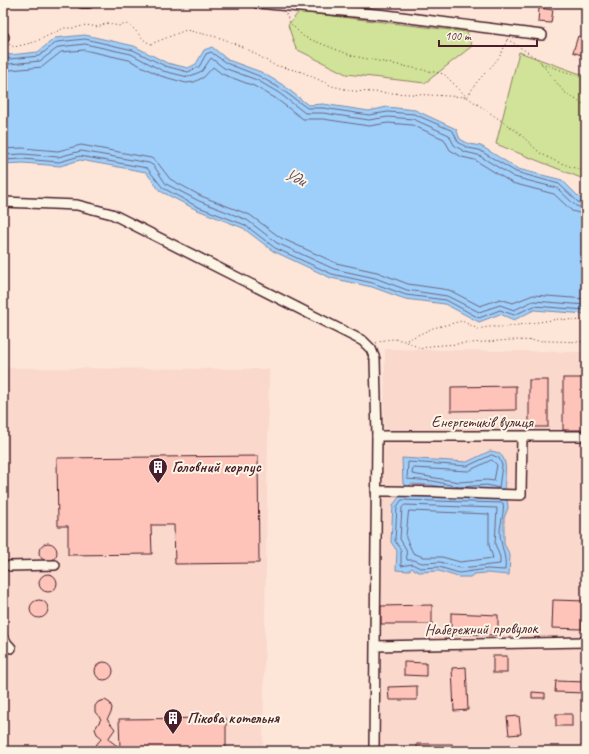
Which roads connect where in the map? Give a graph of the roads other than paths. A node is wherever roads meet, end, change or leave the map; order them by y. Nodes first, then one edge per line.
1 (82, 3) edge
2 (89, 3) edge
3 (257, 3) edge
4 (542, 35) dead end
5 (3, 202) edge
6 (378, 436) junction
7 (586, 436) edge
8 (522, 437) junction
9 (376, 491) junction
10 (54, 565) dead end
11 (10, 566) dead end
12 (3, 639) edge
13 (586, 642) edge
14 (376, 646) junction
15 (11, 648) dead end
16 (374, 748) dead end

1 - 2 street
3 - 4 street
5 - 6 street
6 - 8 street, Енергетиків вулиця
6 - 9 street
7 - 8 street, Енергетиків вулиця
8 - 9 street
9 - 14 street
10 - 11 street
12 - 15 street
13 - 14 street, Набережний провулок
14 - 16 street

